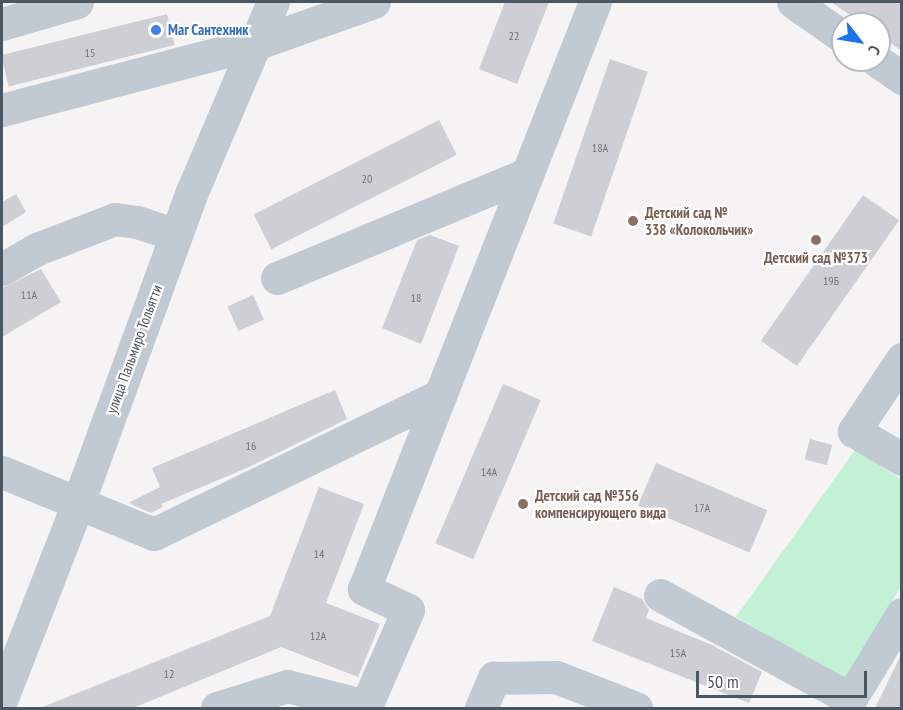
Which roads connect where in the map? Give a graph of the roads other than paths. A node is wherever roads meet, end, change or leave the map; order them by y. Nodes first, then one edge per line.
1 (77, 2) edge
2 (273, 2) edge
3 (374, 2) edge
4 (595, 2) edge
5 (793, 2) edge
6 (2, 24) edge
7 (831, 29) edge
8 (258, 43) junction
9 (2, 110) edge
10 (527, 174) junction
11 (176, 235) junction
12 (2, 269) edge
13 (277, 278) dead end
14 (902, 359) edge
15 (440, 395) junction
16 (902, 459) edge
17 (2, 472) edge
18 (78, 502) junction
19 (660, 595) dead end
20 (902, 614) edge
21 (12, 639) edge
22 (2, 698) edge
23 (848, 704) edge
24 (217, 708) edge
25 (481, 708) edge
26 (636, 708) edge

1 - 6 street
2 - 8 street, улица Пальмиро Тольятти
3 - 8 street
4 - 10 street
5 - 7 street
8 - 9 street
8 - 11 street, улица Пальмиро Тольятти
10 - 13 street
10 - 15 street
11 - 12 street
11 - 18 street, улица Пальмиро Тольятти
14 - 16 street
15 - 18 street
15 - 24 street
17 - 18 street
18 - 21 street, улица Пальмиро Тольятти
19 - 23 street
20 - 23 street
21 - 22 street, улица Пальмиро Тольятти
25 - 26 street

